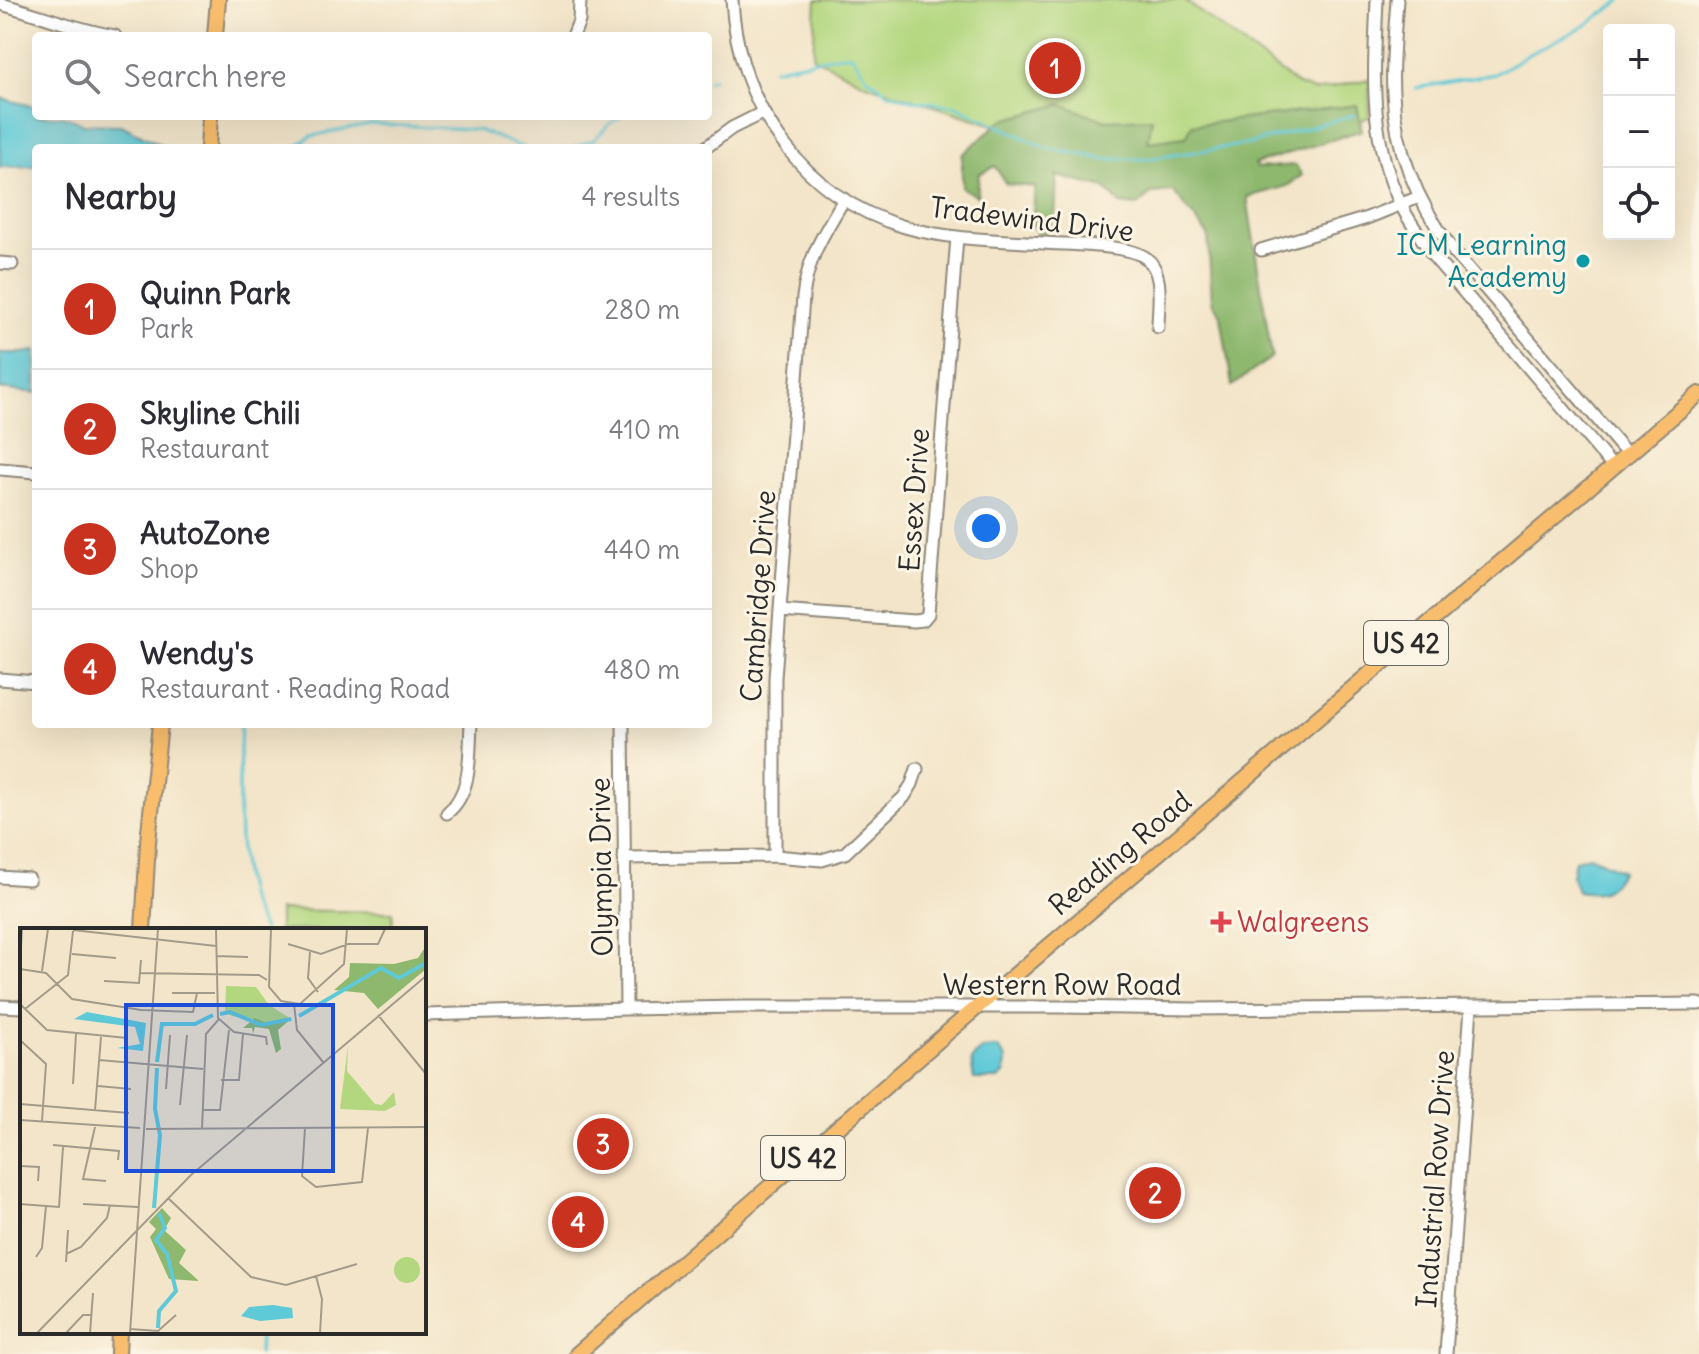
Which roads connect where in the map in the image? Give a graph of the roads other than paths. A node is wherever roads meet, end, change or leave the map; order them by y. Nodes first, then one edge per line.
1 (218, 0) edge
2 (580, 0) edge
3 (732, 0) edge
4 (1377, 0) edge
5 (1397, 0) edge
6 (0, 4) edge
7 (90, 32) edge
8 (215, 32) edge
9 (575, 32) edge
10 (762, 113) junction
11 (210, 120) edge
12 (208, 144) edge
13 (710, 144) edge
14 (1419, 197) junction
15 (844, 199) junction
16 (1401, 204) junction
17 (957, 237) junction
18 (1261, 250) dead end
19 (1158, 327) dead end
20 (1699, 394) edge
21 (1628, 455) junction
22 (1613, 467) junction
23 (0, 469) edge
24 (32, 472) edge
25 (780, 611) junction
26 (0, 679) edge
27 (32, 682) edge
28 (160, 728) edge
29 (471, 728) edge
30 (623, 728) edge
31 (917, 769) dead end
32 (447, 813) dead end
33 (775, 856) junction
34 (624, 858) junction
35 (0, 877) edge
36 (29, 879) dead end
37 (143, 928) edge
38 (1699, 1004) edge
39 (0, 1006) edge
40 (20, 1007) edge
41 (978, 1007) junction
42 (1471, 1007) junction
43 (626, 1009) junction
44 (426, 1015) edge
45 (119, 1334) edge
46 (118, 1354) edge
47 (577, 1354) edge
48 (1446, 1354) edge

1 - 8 main road
2 - 9 street
3 - 10 street, Tradewind Drive
4 - 16 street
5 - 14 street
6 - 7 street
10 - 13 street
10 - 15 street, Tradewind Drive
11 - 12 main road
14 - 16 street
14 - 21 street
15 - 17 street, Tradewind Drive
15 - 25 street, Cambridge Drive
16 - 18 street
16 - 22 street
17 - 19 street, Tradewind Drive
17 - 25 street, Essex Drive
20 - 21 main road, Reading Road / US 42
21 - 22 main road, Reading Road / US 42
22 - 41 main road, Reading Road / US 42
23 - 24 street
25 - 33 street, Cambridge Drive
26 - 27 street
28 - 37 main road
29 - 32 street
30 - 34 street, Olympia Drive
31 - 33 street
33 - 34 street
34 - 43 street, Olympia Drive
35 - 36 street
38 - 42 street, Western Row Road
39 - 40 street
41 - 42 street, Western Row Road
41 - 43 street, Western Row Road
41 - 47 main road, Reading Road / US 42
42 - 48 street, Industrial Row Drive
43 - 44 street, Western Row Road
45 - 46 main road

